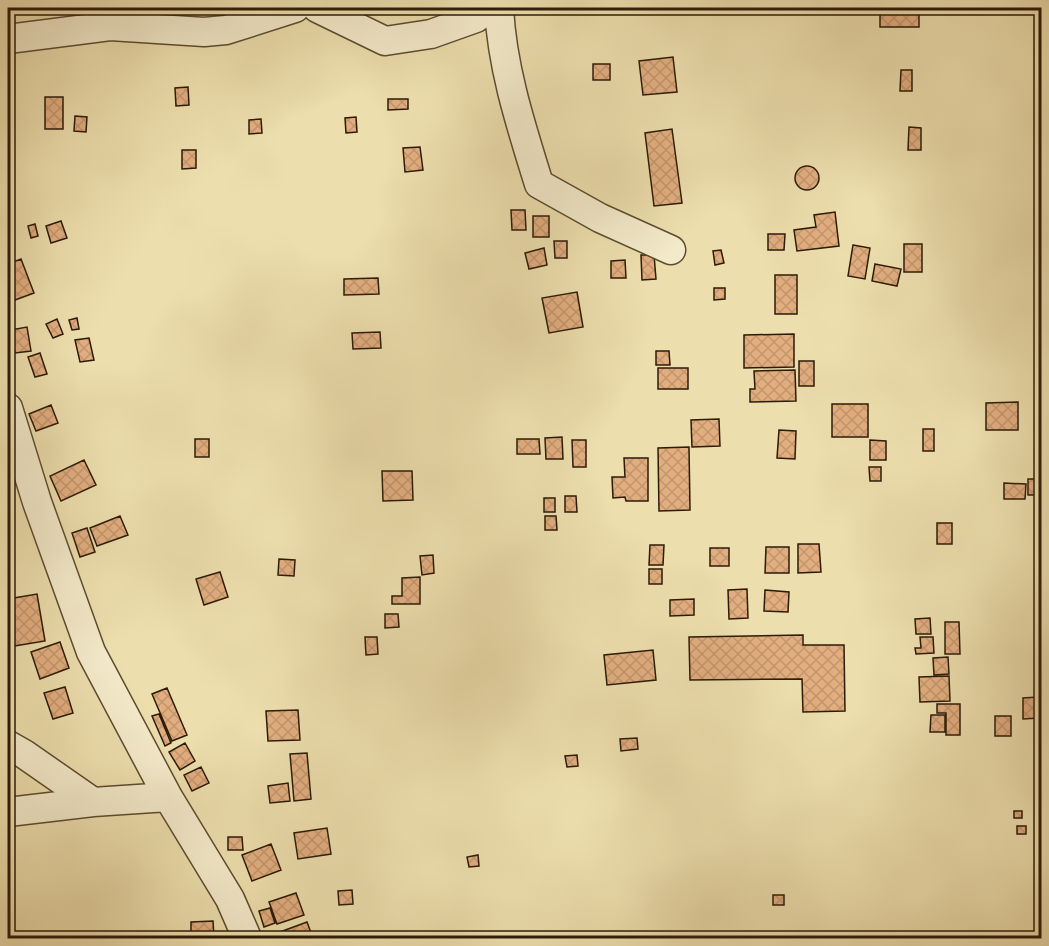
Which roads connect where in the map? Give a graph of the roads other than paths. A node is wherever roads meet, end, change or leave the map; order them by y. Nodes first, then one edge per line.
1 (295, 8) edge
2 (316, 8) edge
3 (487, 8) edge
4 (499, 8) edge
5 (108, 17) edge
6 (8, 39) edge
7 (671, 250) dead end
8 (8, 408) edge
9 (8, 745) edge
10 (168, 797) junction
11 (93, 802) junction
12 (8, 812) edge
13 (247, 939) edge

1 - 5 street
2 - 3 street
4 - 7 street
5 - 6 street
8 - 10 street
9 - 11 street
10 - 11 street
10 - 13 street
11 - 12 street

